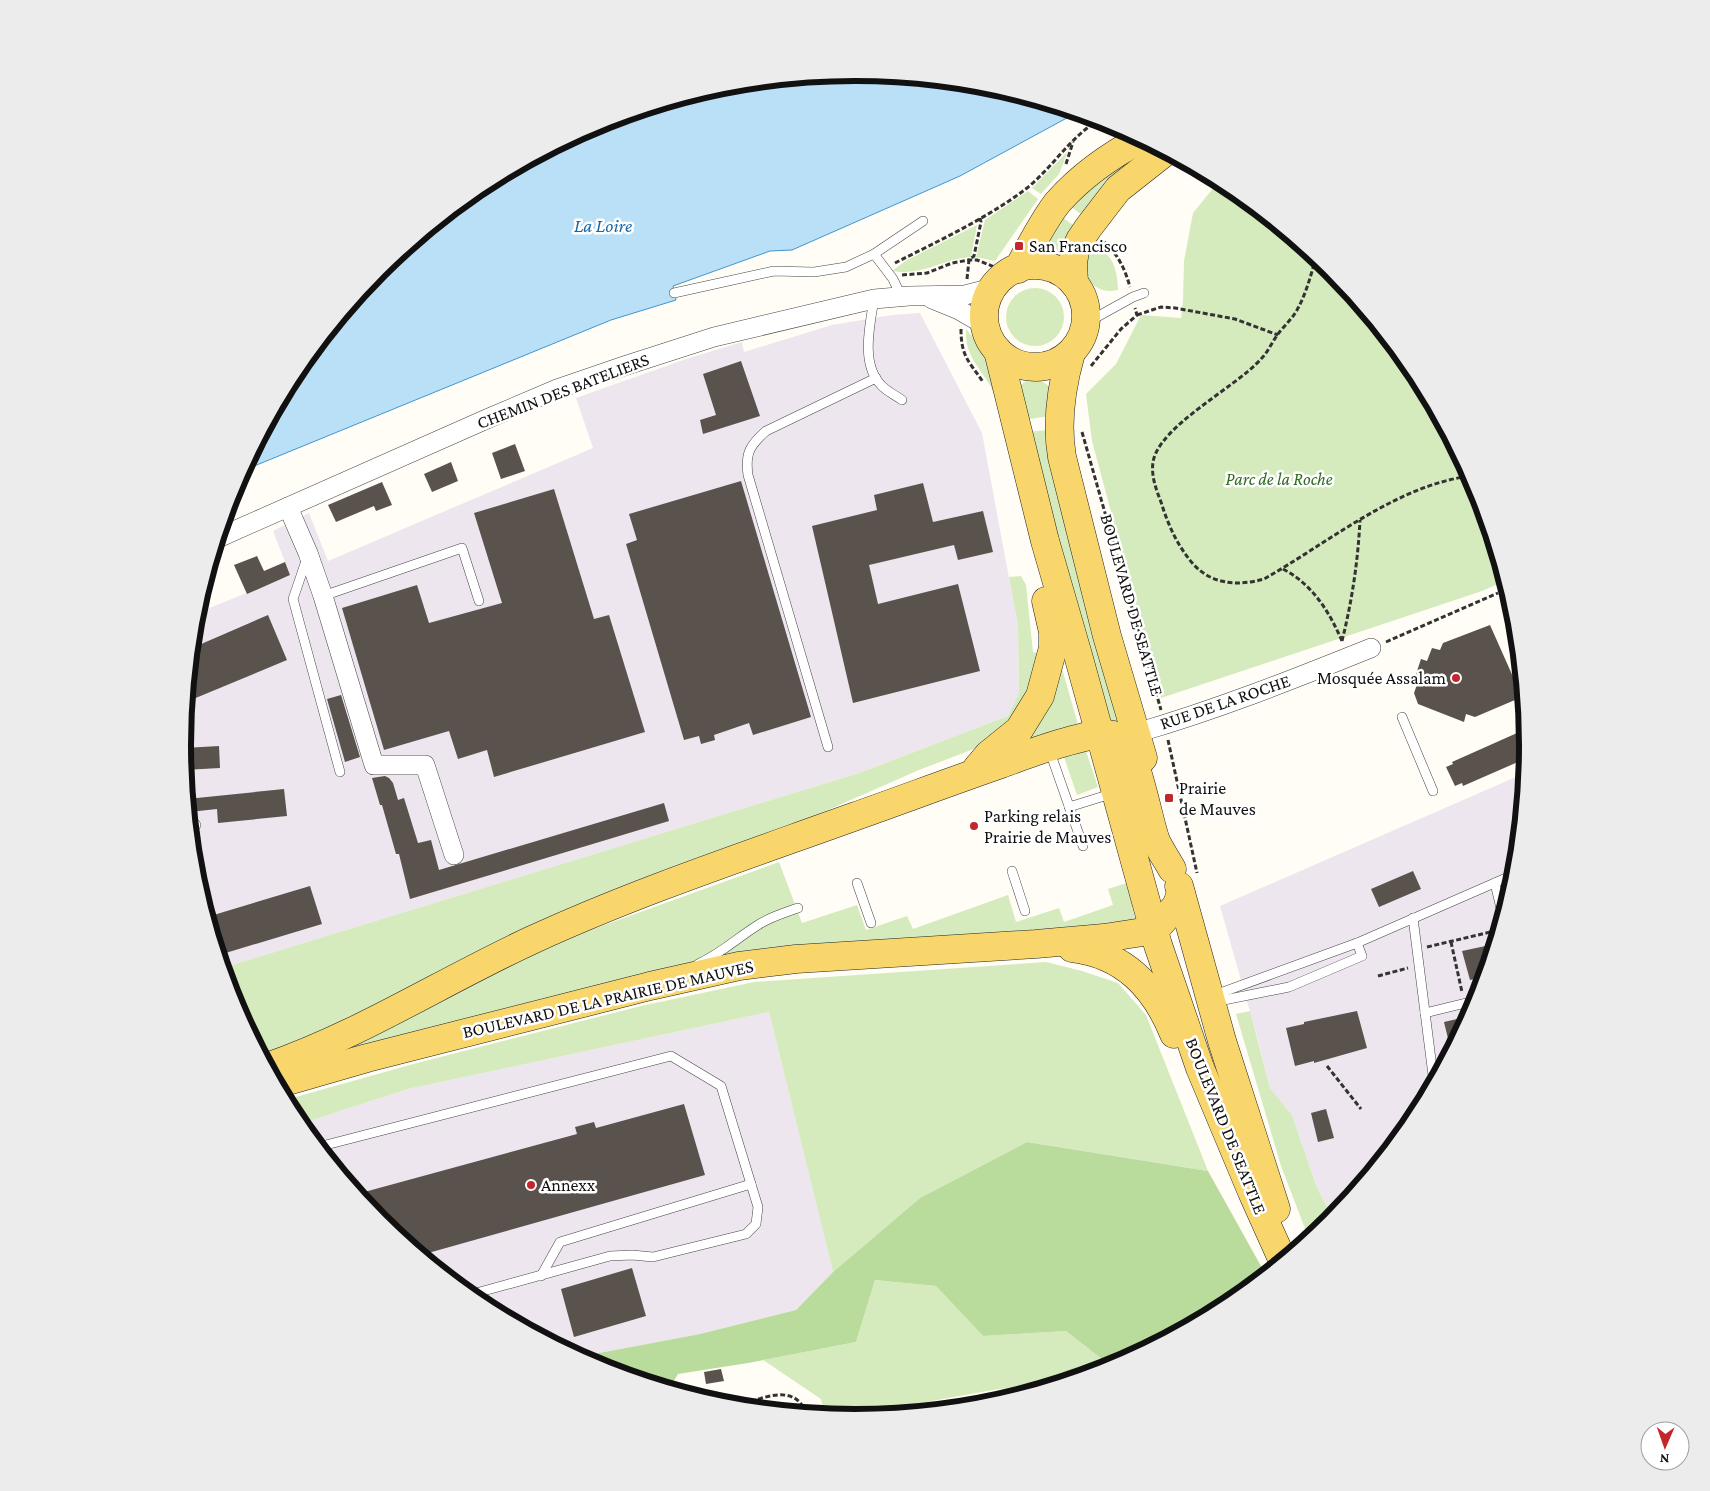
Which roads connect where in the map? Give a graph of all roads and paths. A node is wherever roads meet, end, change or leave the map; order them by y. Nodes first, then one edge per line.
1 (1092, 126) edge
2 (1134, 143) edge
3 (1160, 156) edge
4 (980, 218) junction
5 (923, 221) dead end
6 (874, 254) junction
7 (974, 256) dead end
8 (1314, 265) edge
9 (888, 272) junction
10 (1005, 277) junction
11 (1074, 283) junction
12 (674, 293) dead end
13 (1144, 293) dead end
14 (901, 296) junction
15 (924, 296) junction
16 (1133, 297) junction
17 (874, 299) junction
18 (1137, 315) junction
19 (1086, 323) junction
20 (985, 325) junction
21 (1278, 335) junction
22 (998, 351) junction
23 (1081, 361) junction
24 (876, 378) junction
25 (902, 400) dead end
26 (1081, 426) dead end
27 (1463, 478) edge
28 (288, 507) junction
29 (1360, 519) junction
30 (225, 535) edge
31 (1045, 541) junction
32 (308, 553) junction
33 (1282, 568) junction
34 (323, 596) junction
35 (1502, 596) edge
36 (480, 601) dead end
37 (1371, 648) joint
38 (1345, 649) junction
39 (1402, 717) dead end
40 (1165, 724) junction
41 (1136, 733) junction
42 (1100, 734) junction
43 (828, 747) dead end
44 (1048, 747) junction
45 (340, 772) dead end
46 (971, 774) junction
47 (1433, 791) dead end
48 (1115, 792) junction
49 (1069, 807) junction
50 (1083, 846) dead end
51 (454, 855) dead end
52 (1012, 871) dead end
53 (1505, 878) edge
54 (1184, 880) junction
55 (857, 883) dead end
56 (1495, 883) junction
57 (1500, 904) edge
58 (798, 908) dead end
59 (1025, 911) dead end
60 (1413, 918) junction
61 (871, 923) dead end
62 (1153, 929) junction
63 (1492, 932) edge
64 (1451, 942) junction
65 (1357, 943) junction
66 (1036, 944) junction
67 (1417, 950) junction
68 (1419, 966) junction
69 (1378, 976) dead end
70 (650, 986) junction
71 (1174, 990) junction
72 (1211, 1000) junction
73 (1468, 1002) edge
74 (1464, 1003) junction
75 (1425, 1013) junction
76 (273, 1065) edge
77 (1328, 1066) dead end
78 (1433, 1073) edge
79 (283, 1082) edge
80 (1360, 1109) dead end
81 (325, 1145) edge
82 (751, 1184) junction
83 (1252, 1192) junction
84 (1292, 1246) edge
85 (1280, 1255) edge
86 (541, 1276) junction
87 (479, 1292) edge
88 (754, 1402) edge
89 (804, 1407) edge

1 - 4 path
2 - 10 main road
3 - 11 main road
4 - 7 path
4 - 9 path
5 - 6 lane
6 - 9 lane
6 - 12 lane
8 - 21 path
9 - 10 path
9 - 14 lane
10 - 11 main road
10 - 15 street, CHEMIN DES BATELIERS
10 - 20 main road
11 - 19 main road
13 - 16 lane
14 - 15 street, CHEMIN DES BATELIERS
14 - 17 street, CHEMIN DES BATELIERS
15 - 20 street, CHEMIN DES BATELIERS
16 - 18 path
16 - 19 lane
17 - 24 lane
17 - 28 street, CHEMIN DES BATELIERS
18 - 21 path
18 - 23 path
19 - 23 main road
20 - 22 main road
21 - 33 path
22 - 23 main road
22 - 31 main road, BOULEVARD DE SEATTLE
23 - 41 main road, BOULEVARD DE SEATTLE
24 - 25 lane
24 - 43 lane
26 - 40 path, BOULEVARD DE SEATTLE
27 - 29 path
28 - 30 street, CHEMIN DES BATELIERS
28 - 32 street
29 - 33 path
29 - 38 path
31 - 42 main road, BOULEVARD DE SEATTLE
31 - 46 main road
32 - 34 street
32 - 45 lane
33 - 38 path
34 - 36 lane
34 - 51 street
35 - 37 path
37 - 38 street, RUE DE LA ROCHE
38 - 40 street, RUE DE LA ROCHE
39 - 47 lane
40 - 41 street, RUE DE LA ROCHE
40 - 54 path, BOULEVARD DE SEATTLE
41 - 54 main road, BOULEVARD DE SEATTLE
42 - 44 main road
42 - 48 main road, BOULEVARD DE SEATTLE
42 - 54 main road, BOULEVARD DE SEATTLE
44 - 46 main road
44 - 49 lane
46 - 76 main road
48 - 49 lane
48 - 62 main road, BOULEVARD DE SEATTLE
49 - 50 lane
52 - 59 lane
53 - 56 lane
54 - 62 main road
54 - 72 main road, BOULEVARD DE SEATTLE
55 - 61 lane
56 - 57 lane
56 - 60 lane
58 - 70 lane
60 - 65 lane
60 - 67 lane
62 - 66 main road, BOULEVARD DE LA PRAIRIE DE MAUVES
62 - 71 main road, BOULEVARD DE SEATTLE
63 - 64 path
64 - 67 path
64 - 74 path
65 - 72 lane
65 - 72 lane
66 - 70 main road, BOULEVARD DE LA PRAIRIE DE MAUVES
66 - 83 main road, BOULEVARD DE LA PRAIRIE DE MAUVES
67 - 68 lane
68 - 69 path
68 - 75 lane
70 - 79 main road, BOULEVARD DE LA PRAIRIE DE MAUVES
71 - 72 main road
71 - 83 main road, BOULEVARD DE SEATTLE
72 - 84 main road, BOULEVARD DE SEATTLE
73 - 74 lane
74 - 75 lane
75 - 78 lane
77 - 80 path
81 - 82 lane
82 - 86 lane
82 - 86 lane
83 - 85 main road, BOULEVARD DE SEATTLE
86 - 87 lane
88 - 89 path

